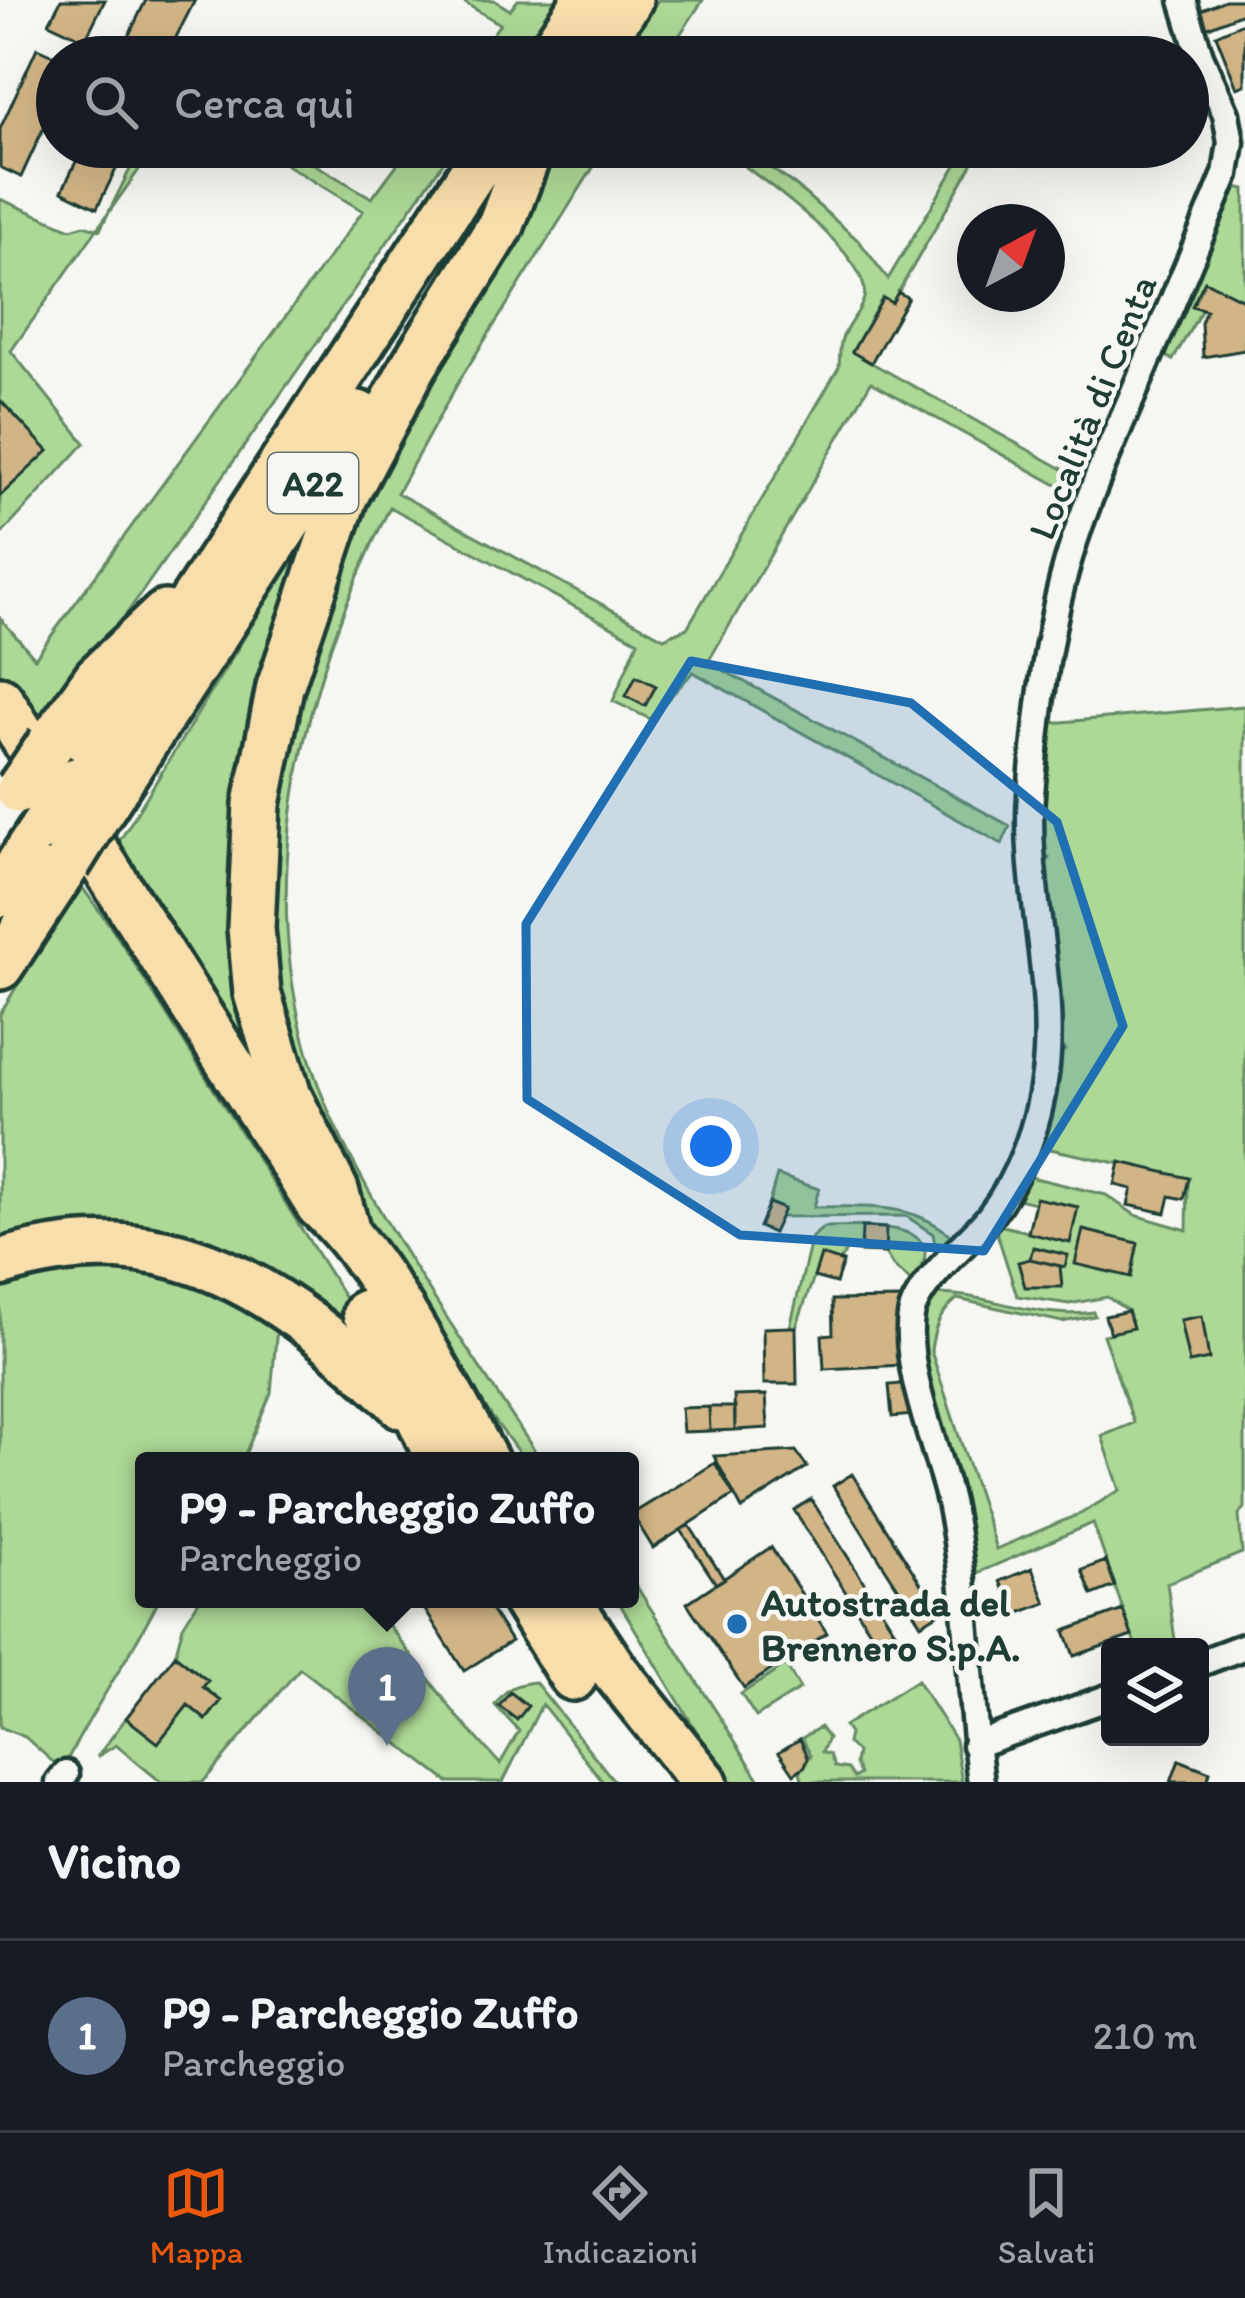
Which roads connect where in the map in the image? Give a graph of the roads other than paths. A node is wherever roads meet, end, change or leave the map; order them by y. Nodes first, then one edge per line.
1 (586, 0) edge
2 (628, 0) edge
3 (1183, 0) edge
4 (562, 36) edge
5 (605, 36) edge
6 (1194, 36) edge
7 (1209, 76) edge
8 (502, 168) edge
9 (503, 168) edge
10 (512, 168) edge
11 (216, 566) junction
12 (0, 700) edge
13 (0, 738) edge
14 (87, 798) junction
15 (32, 824) edge
16 (0, 894) edge
17 (0, 966) edge
18 (346, 1229) junction
19 (0, 1263) edge
20 (418, 1420) junction
21 (469, 1452) edge
22 (471, 1452) edge
23 (531, 1608) edge
24 (551, 1608) edge
25 (573, 1608) edge
26 (599, 1608) edge
27 (1245, 1646) edge
28 (1209, 1660) edge
29 (573, 1677) dead end
30 (1101, 1699) edge
31 (673, 1738) junction
32 (975, 1745) junction
33 (704, 1782) edge
34 (981, 1782) edge

1 - 4 highway
2 - 5 highway
3 - 6 street, Località di Centa
7 - 32 street, Località di Centa
8 - 11 highway, A22
9 - 14 highway, A22
10 - 18 highway
11 - 14 highway, A22
11 - 15 highway, bridge
12 - 18 highway
13 - 20 highway
14 - 15 highway, A22, bridge
15 - 16 highway, A22
15 - 17 highway, A22
18 - 22 highway
19 - 20 highway
20 - 21 highway
23 - 29 highway
24 - 31 highway
25 - 31 highway
26 - 31 highway
27 - 28 street
30 - 32 street
31 - 33 highway
32 - 34 street, Località di Centa

